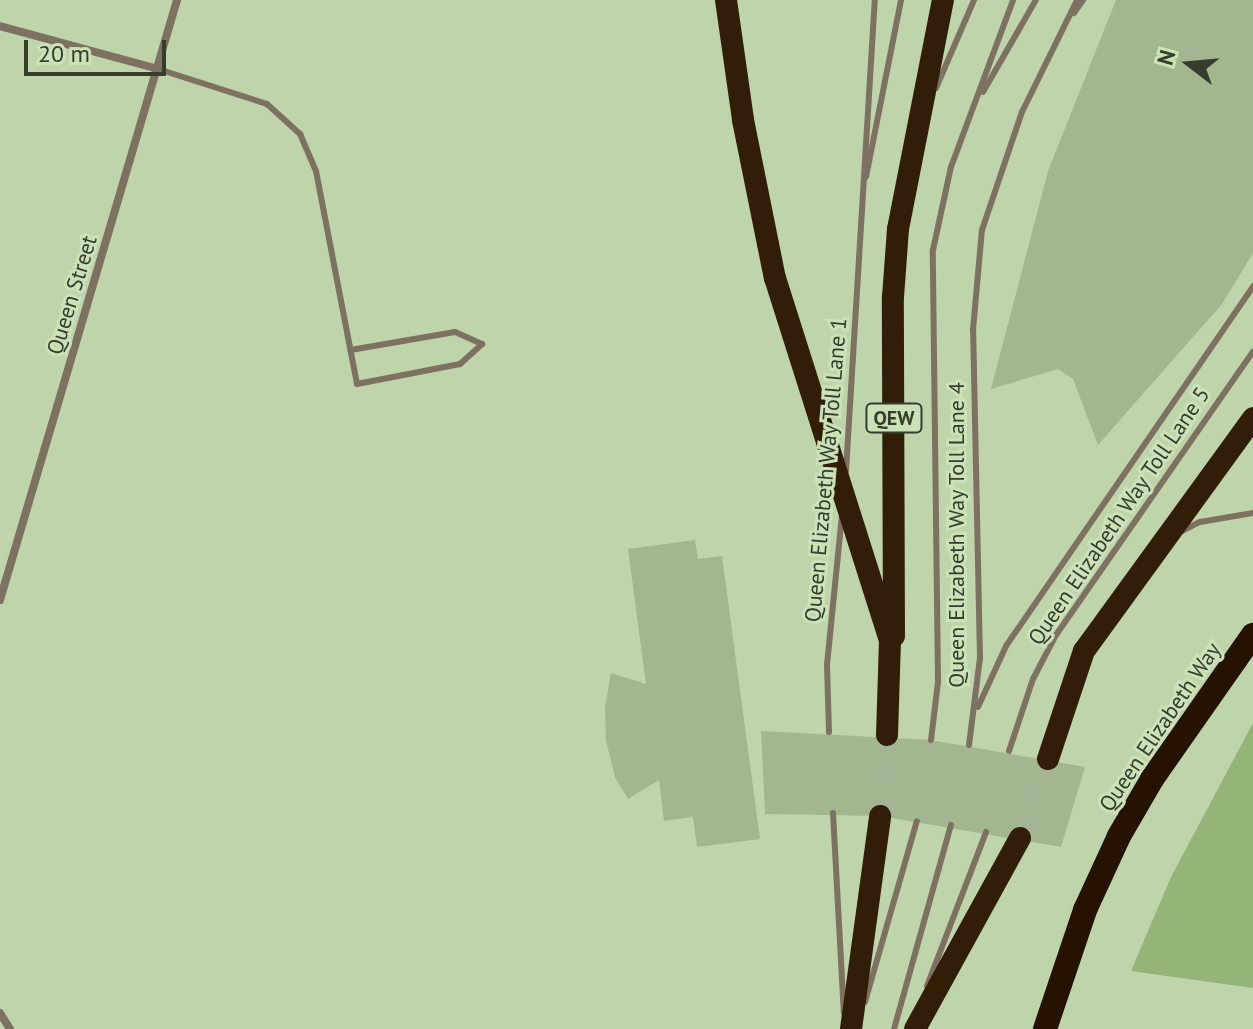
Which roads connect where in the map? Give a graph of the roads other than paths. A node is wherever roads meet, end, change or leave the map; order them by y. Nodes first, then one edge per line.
1 (177, 0) edge
2 (726, 0) edge
3 (875, 0) edge
4 (901, 0) edge
5 (943, 0) edge
6 (974, 0) edge
7 (1013, 0) edge
8 (1036, 0) edge
9 (1080, 0) edge
10 (0, 26) edge
11 (158, 69) junction
12 (969, 120) junction
13 (910, 164) junction
14 (860, 212) junction
15 (1253, 286) edge
16 (351, 350) junction
17 (1253, 352) edge
18 (1253, 418) edge
19 (844, 497) junction
20 (1253, 513) edge
21 (1159, 546) junction
22 (0, 600) edge
23 (1253, 635) edge
24 (892, 673) junction
25 (974, 722) junction
26 (829, 732) dead end
27 (887, 735) tunnel mouth
28 (931, 740) dead end
29 (969, 745) dead end
30 (1009, 751) dead end
31 (1048, 759) tunnel mouth
32 (833, 813) dead end
33 (880, 816) tunnel mouth
34 (917, 821) dead end
35 (951, 825) dead end
36 (986, 832) dead end
37 (1020, 838) tunnel mouth
38 (0, 1013) edge
39 (10, 1029) edge
40 (844, 1029) edge
41 (854, 1029) edge
42 (894, 1029) edge
43 (913, 1029) edge
44 (1045, 1029) edge

1 - 11 street, Queen Street
2 - 19 highway
3 - 14 lane, QEW
4 - 14 lane, QEW
5 - 13 highway, QEW
6 - 13 lane, QEW
7 - 12 lane, QEW
8 - 12 lane, QEW
9 - 25 lane, Queen Elizabeth Way Toll Lane 4
10 - 11 street
11 - 16 lane
11 - 22 street, Queen Street
12 - 28 lane, QEW
13 - 24 highway, QEW
14 - 19 lane, Queen Elizabeth Way Toll Lane 1 / QEW
15 - 25 lane, Queen Elizabeth Way Toll Lane 4
16 - 16 lane
17 - 30 lane, Queen Elizabeth Way Toll Lane 5
18 - 21 highway
19 - 24 highway, QEW
19 - 26 lane, Queen Elizabeth Way Toll Lane 1
20 - 21 lane
21 - 31 highway
23 - 44 highway, Queen Elizabeth Way
24 - 27 highway, QEW
25 - 29 lane
32 - 40 lane
33 - 41 highway
34 - 41 lane
35 - 42 lane
36 - 43 lane
37 - 43 highway
38 - 39 street

